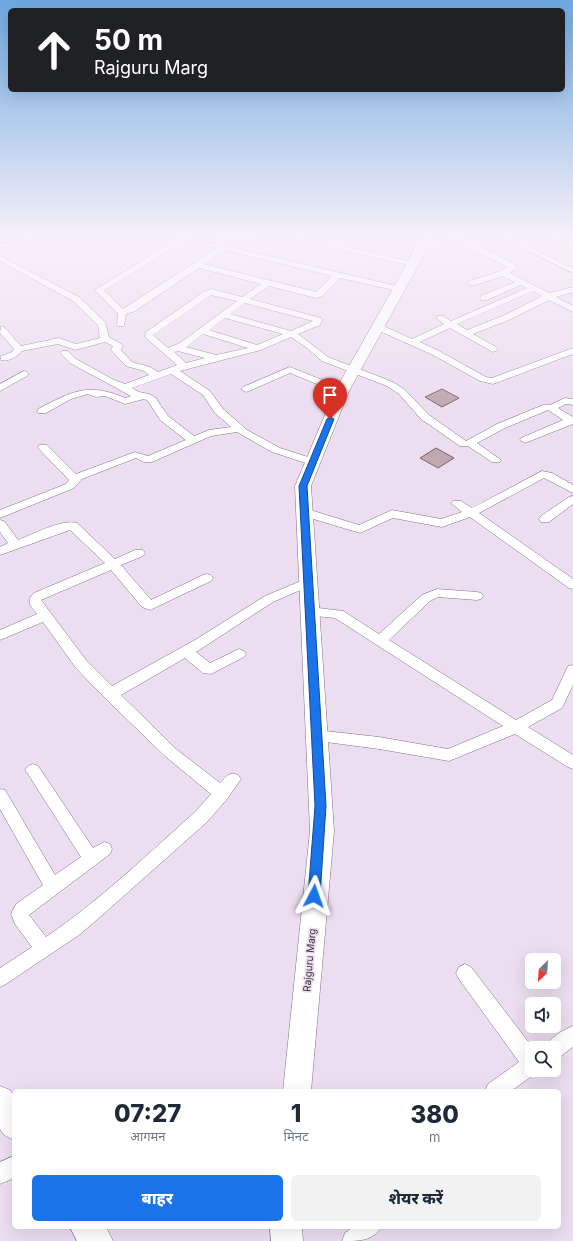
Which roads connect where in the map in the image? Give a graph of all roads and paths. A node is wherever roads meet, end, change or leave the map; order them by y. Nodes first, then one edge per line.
1 (65, 293) edge
2 (102, 293) edge
3 (156, 293) edge
4 (208, 293) edge
5 (215, 293) edge
6 (254, 293) edge
7 (309, 293) edge
8 (320, 293) edge
9 (396, 293) edge
10 (496, 293) edge
11 (522, 293) edge
12 (543, 293) edge
13 (560, 293) edge
14 (549, 296) junction
15 (484, 298) dead end
16 (243, 301) junction
17 (573, 309) edge
18 (122, 313) junction
19 (470, 314) junction
20 (224, 315) junction
21 (440, 318) dead end
22 (121, 324) dead end
23 (450, 324) junction
24 (490, 324) junction
25 (378, 327) junction
26 (202, 331) junction
27 (467, 333) junction
28 (3, 334) edge
29 (292, 334) junction
30 (106, 339) junction
31 (413, 342) junction
32 (178, 348) junction
33 (258, 348) junction
34 (19, 349) junction
35 (493, 349) dead end
36 (573, 351) edge
37 (167, 352) junction
38 (65, 353) dead end
39 (4, 358) dead end
40 (215, 358) junction
41 (184, 366) junction
42 (172, 370) junction
43 (354, 371) junction
44 (24, 374) dead end
45 (156, 375) junction
46 (124, 387) junction
47 (0, 388) edge
48 (246, 389) dead end
49 (342, 391) junction
50 (139, 396) junction
51 (573, 402) edge
52 (551, 408) junction
53 (42, 411) dead end
54 (572, 421) edge
55 (239, 428) junction
56 (193, 440) junction
57 (524, 440) dead end
58 (470, 443) junction
59 (43, 447) dead end
60 (496, 460) dead end
61 (313, 462) junction
62 (573, 476) edge
63 (75, 479) junction
64 (561, 482) junction
65 (573, 490) edge
66 (573, 499) edge
67 (457, 503) dead end
68 (304, 512) junction
69 (471, 513) junction
70 (0, 514) edge
71 (545, 519) dead end
72 (0, 524) edge
73 (15, 544) junction
74 (0, 550) edge
75 (140, 553) dead end
76 (114, 565) junction
77 (573, 571) edge
78 (207, 578) dead end
79 (562, 578) junction
80 (308, 582) junction
81 (573, 585) edge
82 (476, 596) dead end
83 (310, 612) junction
84 (46, 616) junction
85 (0, 635) edge
86 (380, 641) junction
87 (186, 651) junction
88 (239, 654) dead end
89 (573, 670) edge
90 (110, 694) junction
91 (516, 727) junction
92 (316, 736) junction
93 (573, 763) edge
94 (33, 770) dead end
95 (233, 779) dead end
96 (222, 794) junction
97 (0, 795) edge
98 (53, 887) junction
99 (44, 949) junction
100 (465, 973) dead end
101 (0, 978) edge
102 (573, 1035) edge
103 (561, 1043) edge
104 (525, 1054) edge
105 (525, 1068) edge
106 (297, 1089) edge
107 (498, 1089) edge
108 (0, 1100) edge
109 (12, 1121) edge
110 (12, 1167) edge
111 (0, 1174) edge
112 (88, 1229) edge
113 (286, 1229) edge
114 (368, 1229) edge
115 (97, 1241) edge
116 (287, 1241) edge
117 (353, 1241) edge

1 - 30 street
2 - 18 street
3 - 18 street
4 - 37 street
5 - 16 street
6 - 16 street
7 - 8 street
9 - 25 street
10 - 15 street
11 - 19 street
12 - 14 street
13 - 14 street
14 - 17 street
14 - 24 street
16 - 20 street
16 - 29 street
18 - 22 street
19 - 23 street
19 - 24 street
20 - 26 street
20 - 29 street
21 - 23 street
23 - 27 street
23 - 31 street
24 - 27 street
25 - 31 street
25 - 43 street
26 - 32 street
26 - 33 street
27 - 35 street
28 - 34 street
29 - 33 street
29 - 43 street
30 - 34 street
30 - 45 street
31 - 36 street
32 - 37 street
32 - 40 street
33 - 40 street
34 - 39 street
37 - 41 street
38 - 46 street
40 - 41 street
41 - 42 street
42 - 45 street
42 - 55 street
43 - 49 street
43 - 58 street
44 - 47 street
45 - 46 street
46 - 50 street
48 - 49 street
49 - 61 street
50 - 53 street
50 - 56 street
51 - 52 street
52 - 54 street
52 - 58 street
54 - 57 street
55 - 56 street
55 - 61 street
56 - 63 street
58 - 60 street
59 - 63 street
61 - 68 street
62 - 64 street
63 - 70 street
64 - 65 street
64 - 69 street
66 - 71 street
67 - 69 street
68 - 69 street
68 - 80 street
69 - 79 street
72 - 73 street
73 - 74 street
73 - 76 street
75 - 76 street
76 - 78 street
76 - 84 street
77 - 79 street
79 - 81 street
80 - 83 street
80 - 87 street
82 - 86 street
83 - 86 street
83 - 92 street
84 - 85 street
84 - 90 street
86 - 91 street
87 - 88 street
87 - 90 street
89 - 91 street
90 - 96 street
91 - 92 street
91 - 93 street
92 - 106 street, Rajguru Marg
94 - 98 street
95 - 96 street
96 - 99 street
97 - 98 street
98 - 99 street
99 - 101 street
100 - 104 street
102 - 103 street
105 - 107 street
108 - 109 street
110 - 111 street
112 - 115 street
113 - 116 street
114 - 117 street

